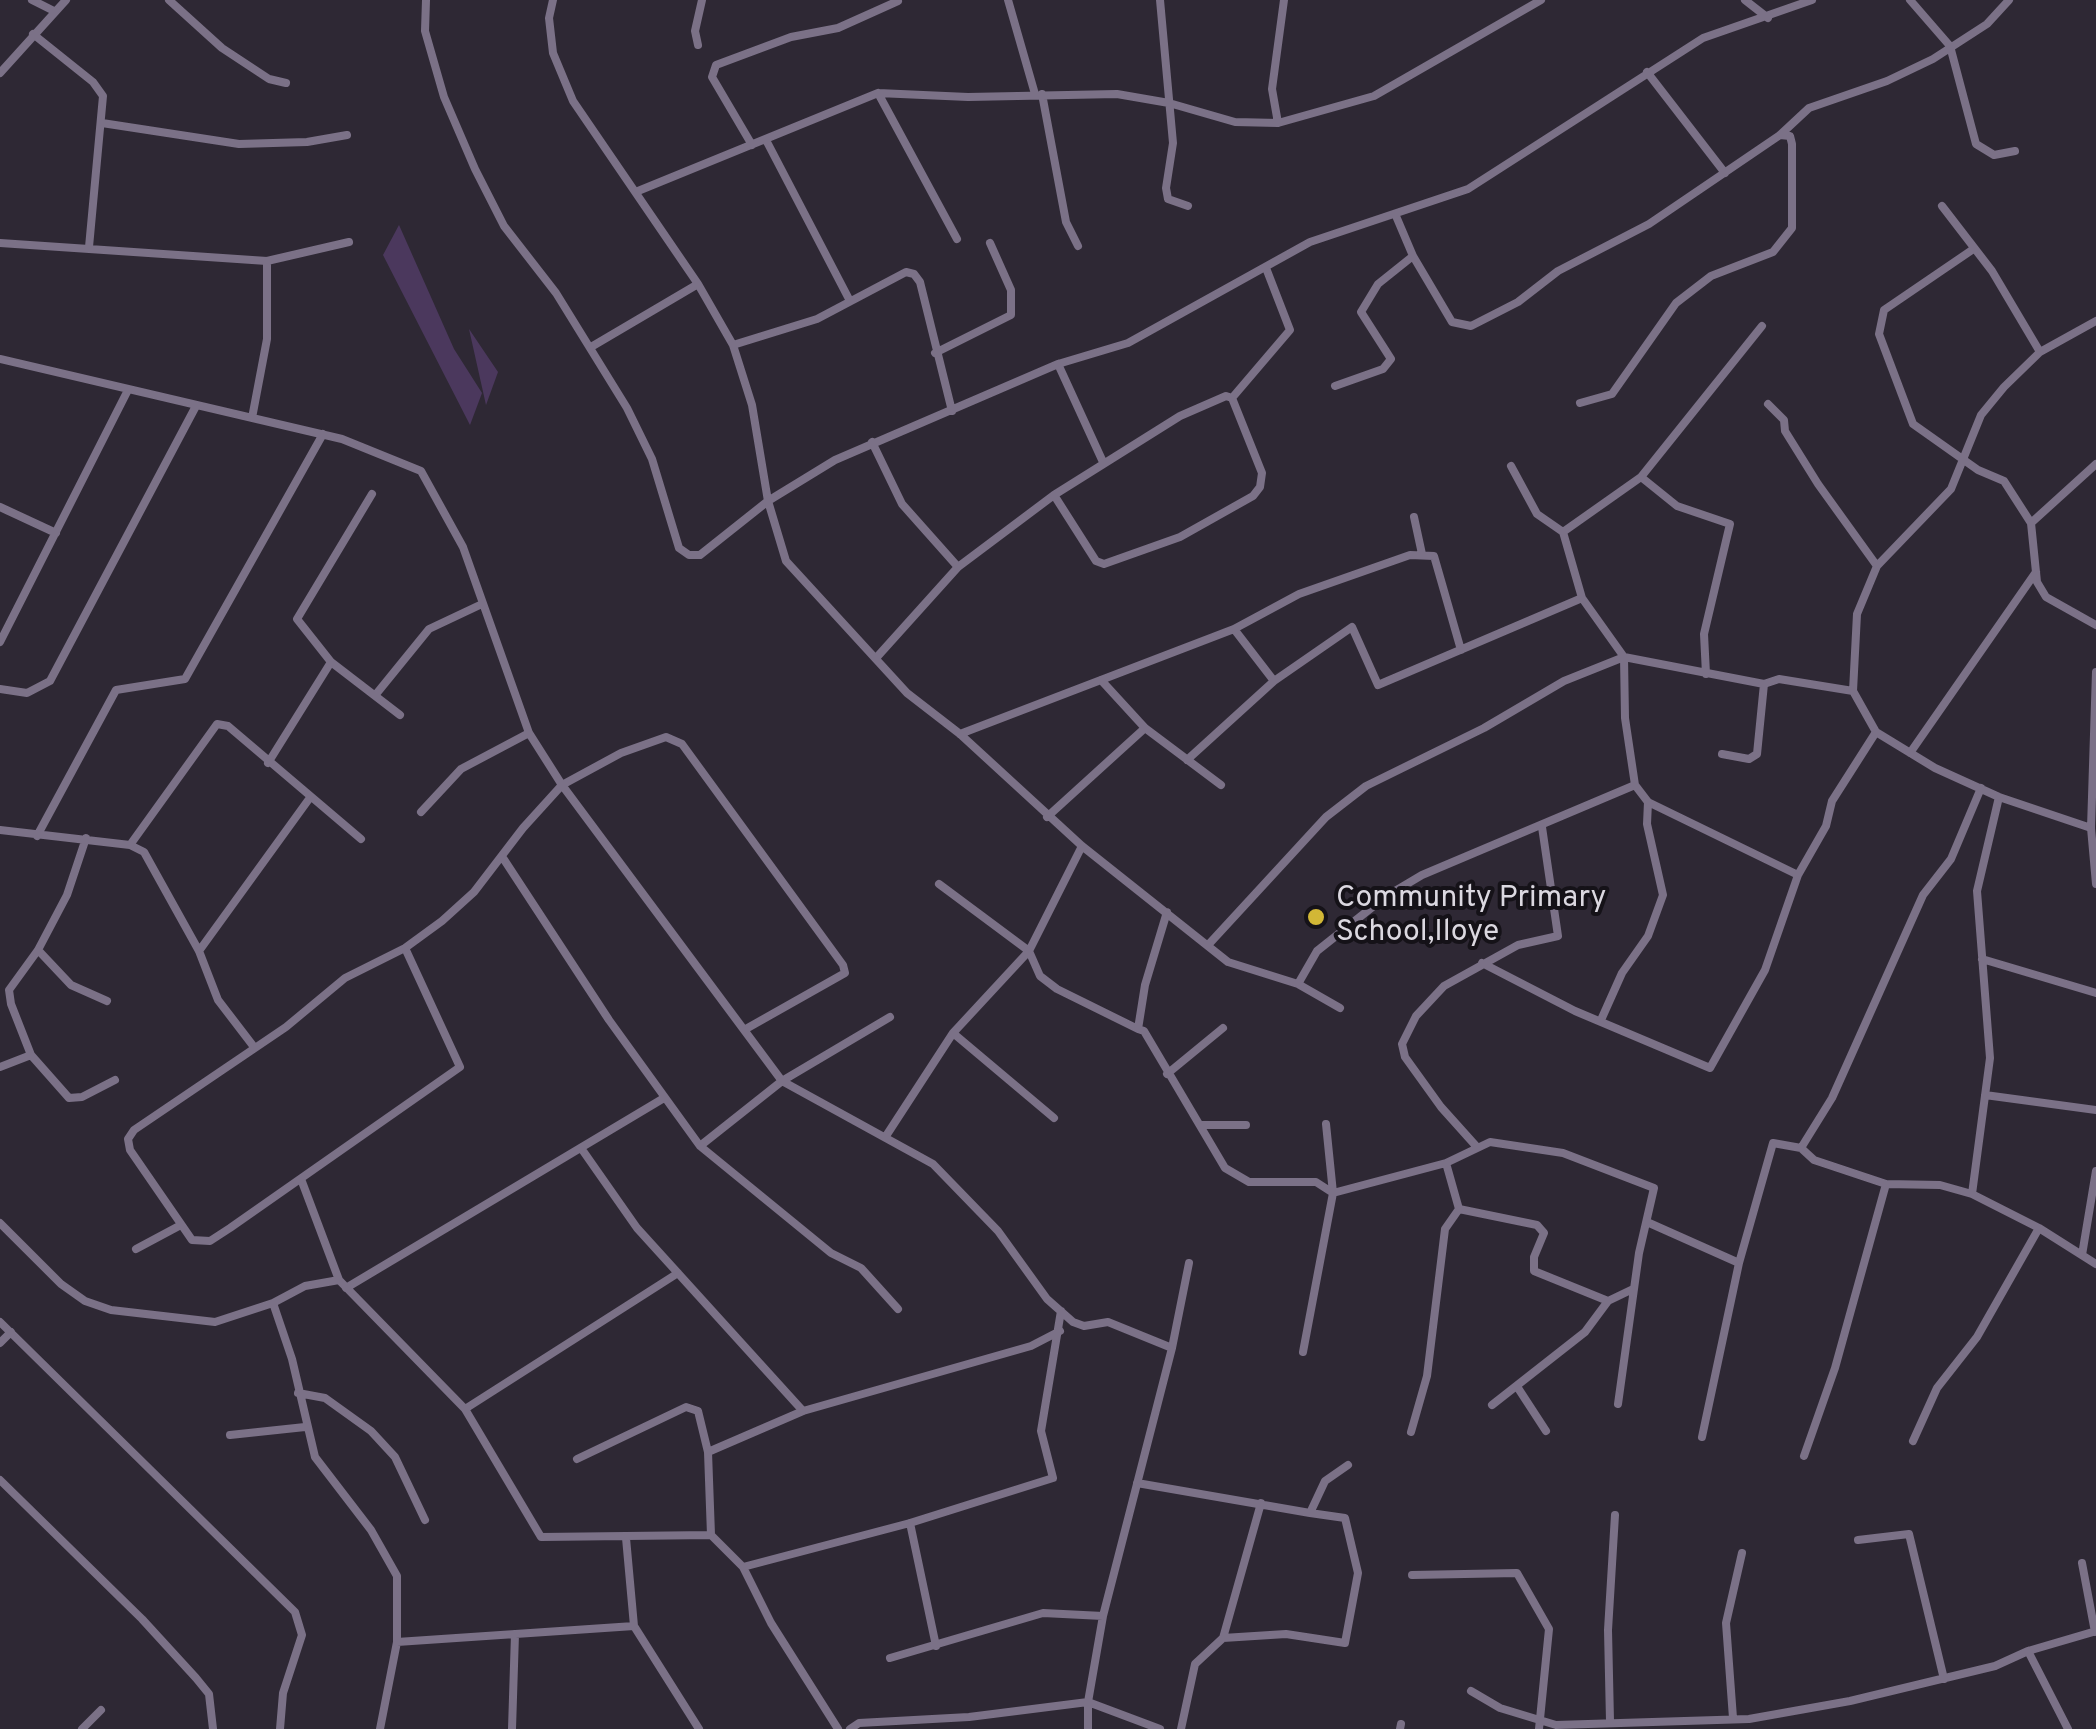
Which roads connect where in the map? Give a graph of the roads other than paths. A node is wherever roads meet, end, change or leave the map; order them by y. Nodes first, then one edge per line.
1 (32, 0) edge
2 (66, 0) edge
3 (169, 0) edge
4 (426, 0) edge
5 (553, 0) edge
6 (702, 0) edge
7 (1008, 0) edge
8 (1160, 0) edge
9 (1541, 0) edge
10 (1745, 0) edge
11 (1812, 0) edge
12 (1910, 0) edge
13 (2009, 0) edge
14 (898, 1) edge
15 (1286, 1) edge
16 (54, 11) junction
17 (1768, 18) junction
18 (33, 34) junction
19 (698, 44) dead end
20 (1950, 46) junction
21 (0, 72) edge
22 (1646, 72) junction
23 (286, 83) dead end
24 (878, 93) junction
25 (1039, 94) junction
26 (1170, 102) junction
27 (1278, 122) junction
28 (102, 123) junction
29 (1787, 133) junction
30 (348, 135) dead end
31 (766, 140) junction
32 (752, 146) junction
33 (2015, 151) dead end
34 (1725, 173) junction
35 (638, 191) junction
36 (1188, 206) dead end
37 (1942, 206) dead end
38 (1396, 216) junction
39 (957, 239) dead end
40 (349, 242) dead end
41 (0, 243) edge
42 (990, 243) dead end
43 (1078, 246) dead end
44 (89, 247) junction
45 (1972, 250) junction
46 (1413, 256) junction
47 (268, 261) junction
48 (1266, 268) junction
49 (698, 284) junction
50 (850, 301) junction
51 (2096, 321) edge
52 (1762, 326) dead end
53 (733, 345) junction
54 (591, 347) junction
55 (934, 352) junction
56 (2040, 352) junction
57 (0, 359) edge
58 (1058, 364) junction
59 (1335, 386) dead end
60 (128, 390) junction
61 (1232, 398) junction
62 (1580, 403) dead end
63 (1768, 404) dead end
64 (196, 406) junction
65 (952, 411) junction
66 (252, 418) junction
67 (323, 434) junction
68 (872, 442) junction
69 (1964, 458) junction
70 (1103, 462) junction
71 (2096, 464) edge
72 (1511, 466) dead end
73 (1641, 477) junction
74 (372, 494) dead end
75 (1054, 494) junction
76 (768, 501) junction
77 (0, 507) edge
78 (1414, 517) dead end
79 (2031, 522) junction
80 (1563, 532) junction
81 (56, 533) junction
82 (1422, 554) junction
83 (1877, 566) junction
84 (958, 567) junction
85 (2036, 572) junction
86 (1582, 598) junction
87 (482, 604) junction
88 (2096, 625) edge
89 (1234, 629) junction
90 (0, 642) edge
91 (1461, 650) junction
92 (877, 657) junction
93 (1624, 657) junction
94 (331, 662) junction
95 (2096, 672) edge
96 (1706, 674) junction
97 (1100, 680) junction
98 (1274, 681) junction
99 (1764, 684) junction
100 (0, 689) edge
101 (1853, 691) junction
102 (376, 693) junction
103 (400, 716) dead end
104 (1145, 728) junction
105 (1876, 732) junction
106 (529, 734) junction
107 (960, 734) junction
108 (1910, 753) junction
109 (1722, 754) dead end
110 (1187, 760) junction
111 (268, 763) junction
112 (1635, 785) junction
113 (562, 786) junction
114 (1221, 786) dead end
115 (1981, 788) junction
116 (1999, 797) junction
117 (309, 799) junction
118 (1648, 802) junction
119 (422, 812) dead end
120 (1047, 817) junction
121 (1542, 827) junction
122 (2092, 828) junction
123 (0, 830) edge
124 (38, 836) junction
125 (86, 838) junction
126 (361, 839) dead end
127 (130, 845) junction
128 (1082, 846) junction
129 (503, 858) junction
130 (1798, 875) junction
131 (939, 884) dead end
132 (2096, 884) edge
133 (1167, 912) junction
134 (1209, 944) junction
135 (405, 948) junction
136 (38, 950) junction
137 (199, 951) junction
138 (1029, 951) junction
139 (1982, 959) junction
140 (1482, 963) junction
141 (1298, 984) junction
142 (2096, 994) edge
143 (107, 1001) dead end
144 (1340, 1008) dead end
145 (890, 1018) dead end
146 (1601, 1020) junction
147 (1223, 1028) dead end
148 (744, 1030) junction
149 (1138, 1030) junction
150 (953, 1033) junction
151 (254, 1046) junction
152 (31, 1055) junction
153 (0, 1068) edge
154 (1167, 1074) junction
155 (114, 1080) dead end
156 (782, 1081) junction
157 (1986, 1095) junction
158 (664, 1098) junction
159 (2096, 1110) edge
160 (1054, 1118) dead end
161 (1326, 1124) dead end
162 (1201, 1125) junction
163 (1246, 1125) dead end
164 (886, 1136) junction
165 (700, 1146) junction
166 (1476, 1146) junction
167 (581, 1148) junction
168 (1801, 1148) junction
169 (1446, 1163) junction
170 (2096, 1170) edge
171 (301, 1179) junction
172 (1886, 1184) junction
173 (1333, 1193) junction
174 (1972, 1194) junction
175 (1459, 1209) junction
176 (1647, 1222) junction
177 (0, 1223) edge
178 (179, 1226) junction
179 (2039, 1228) junction
180 (136, 1249) dead end
181 (2082, 1256) junction
182 (1739, 1262) junction
183 (1189, 1263) dead end
184 (2096, 1264) edge
185 (678, 1273) junction
186 (342, 1284) junction
187 (1634, 1289) junction
188 (1608, 1301) junction
189 (274, 1303) junction
190 (898, 1310) dead end
191 (1061, 1311) junction
192 (0, 1322) edge
193 (1060, 1331) junction
194 (11, 1332) junction
195 (0, 1344) edge
196 (1172, 1348) junction
197 (1303, 1352) dead end
198 (1518, 1388) junction
199 (298, 1393) junction
200 (1618, 1404) dead end
201 (1492, 1405) dead end
202 (465, 1409) junction
203 (803, 1411) junction
204 (306, 1427) junction
205 (1546, 1431) dead end
206 (1411, 1432) dead end
207 (230, 1436) dead end
208 (1702, 1436) dead end
209 (1912, 1442) dead end
210 (708, 1452) junction
211 (1804, 1456) dead end
212 (577, 1458) dead end
213 (1348, 1465) dead end
214 (0, 1480) edge
215 (1137, 1483) junction
216 (1261, 1504) junction
217 (1310, 1513) junction
218 (1615, 1514) dead end
219 (426, 1520) dead end
220 (910, 1523) junction
221 (711, 1535) junction
222 (626, 1538) junction
223 (1858, 1540) dead end
224 (1742, 1553) dead end
225 (2082, 1562) dead end
226 (744, 1566) junction
227 (1412, 1575) dead end
228 (1102, 1616) junction
229 (634, 1626) junction
230 (2095, 1632) edge
231 (515, 1634) junction
232 (1223, 1638) junction
233 (397, 1642) junction
234 (936, 1646) junction
235 (2028, 1651) junction
236 (890, 1658) dead end
237 (1944, 1679) junction
238 (1472, 1691) dead end
239 (1088, 1702) junction
240 (101, 1710) dead end
241 (970, 1718) junction
242 (1733, 1718) junction
243 (1610, 1721) junction
244 (1749, 1724) edge
245 (1540, 1726) edge
246 (82, 1729) edge
247 (213, 1729) edge
248 (280, 1729) edge
249 (380, 1729) edge
250 (512, 1729) edge
251 (699, 1729) edge
252 (838, 1729) edge
253 (850, 1729) edge
254 (969, 1729) edge
255 (1088, 1729) edge
256 (1160, 1729) edge
257 (1181, 1729) edge
258 (2068, 1729) edge

1 - 16 street
2 - 16 street
3 - 23 street
4 - 54 street
5 - 35 street
6 - 19 street
7 - 25 street
8 - 26 street
9 - 27 street
10 - 17 street
11 - 17 street
12 - 20 street
13 - 20 street
14 - 32 street
15 - 27 street
16 - 18 street
17 - 22 street
18 - 21 street
18 - 28 street
20 - 29 street
20 - 33 street
22 - 34 street
22 - 38 street
24 - 25 street
24 - 31 street
24 - 39 street
25 - 26 street
25 - 43 street
26 - 27 street
26 - 36 street
28 - 30 street
28 - 44 street
29 - 34 street
29 - 62 street
31 - 32 street
31 - 50 street
32 - 35 street
34 - 46 street
35 - 49 street
37 - 45 street
38 - 46 street
38 - 48 street
40 - 47 street
41 - 44 street
42 - 55 street
44 - 47 street
45 - 56 street
45 - 69 street
46 - 59 street
47 - 66 street
48 - 58 street
48 - 61 street
49 - 53 street
49 - 54 street
50 - 53 street
50 - 55 street
51 - 56 street
52 - 73 street
53 - 76 street
54 - 76 street
55 - 65 street
56 - 69 street
57 - 60 street
58 - 65 street
58 - 70 street
60 - 64 street
60 - 81 street
61 - 70 street
61 - 75 street
63 - 83 street
64 - 66 street
64 - 100 street
65 - 68 street
66 - 67 street
67 - 87 street
67 - 124 street
68 - 76 street
68 - 84 street
69 - 79 street
69 - 83 street
70 - 75 street
71 - 79 street
72 - 80 street
73 - 80 street
73 - 96 street
74 - 94 street
75 - 84 street
76 - 92 street
77 - 81 street
78 - 82 street
79 - 85 street
80 - 86 street
81 - 90 street
82 - 89 street
82 - 91 street
83 - 101 street
84 - 92 street
85 - 88 street
85 - 108 street
86 - 91 street
86 - 93 street
87 - 102 street
87 - 106 street
89 - 97 street
89 - 98 street
91 - 98 street
92 - 107 street
93 - 96 street
93 - 112 street
93 - 134 street
94 - 102 street
94 - 111 street
95 - 122 street
96 - 99 street
97 - 104 street
97 - 107 street
98 - 110 street
99 - 101 street
99 - 109 street
101 - 105 street
102 - 103 street
104 - 110 street
104 - 120 street
105 - 108 street
105 - 130 street
106 - 113 street
106 - 119 street
107 - 120 street
108 - 115 street
110 - 114 street
111 - 117 street
111 - 127 street
112 - 118 street
112 - 121 street
113 - 129 street
113 - 148 street
113 - 148 street
115 - 116 street
115 - 168 street
116 - 122 street
116 - 139 street
117 - 126 street
117 - 137 street
118 - 130 street
118 - 146 street
120 - 128 street
121 - 140 street
121 - 141 street
122 - 132 street
123 - 124 street
124 - 125 street
125 - 127 street
125 - 136 street
127 - 137 street
128 - 133 street
128 - 138 street
129 - 135 street
129 - 158 street
130 - 146 street
131 - 138 street
133 - 134 street
133 - 149 street
134 - 141 street
135 - 151 street
135 - 171 street
136 - 143 street
136 - 152 street
137 - 151 street
138 - 149 street
138 - 150 street
139 - 142 street
139 - 157 street
140 - 146 street
140 - 166 street
141 - 144 street
145 - 156 street
147 - 154 street
148 - 156 street
149 - 154 street
150 - 160 street
150 - 164 street
151 - 178 street
152 - 153 street
152 - 155 street
154 - 162 street
156 - 164 street
156 - 165 street
157 - 159 street
157 - 174 street
158 - 165 street
158 - 167 street
161 - 173 street
162 - 163 street
162 - 173 street
164 - 191 street
165 - 190 street
166 - 169 street
166 - 176 street
167 - 185 street
167 - 186 street
168 - 172 street
168 - 182 street
169 - 173 street
169 - 175 street
170 - 181 street
171 - 178 street
171 - 186 street
172 - 174 street
172 - 211 street
173 - 197 street
174 - 179 street
175 - 188 street
175 - 206 street
176 - 182 street
176 - 187 street
177 - 189 street
178 - 180 street
179 - 181 street
179 - 209 street
181 - 184 street
182 - 208 street
183 - 196 street
185 - 202 street
185 - 203 street
186 - 189 street
186 - 202 street
187 - 188 street
187 - 200 street
188 - 198 street
189 - 199 street
191 - 193 street
191 - 196 street
192 - 194 street
193 - 203 street
193 - 220 street
194 - 195 street
194 - 248 street
196 - 215 street
198 - 201 street
198 - 205 street
199 - 204 street
199 - 219 street
202 - 222 street
203 - 210 street
204 - 207 street
204 - 233 street
210 - 212 street
210 - 221 street
213 - 217 street
214 - 247 street
215 - 216 street
215 - 228 street
216 - 217 street
216 - 232 street
217 - 232 street
218 - 243 street
220 - 226 street
220 - 234 street
221 - 222 street
221 - 226 street
222 - 229 street
223 - 237 street
224 - 242 street
225 - 230 street
226 - 252 street
227 - 245 street
228 - 234 street
228 - 239 street
229 - 231 street
229 - 251 street
230 - 235 street
231 - 233 street
231 - 250 street
232 - 257 street
233 - 249 street
234 - 236 street
235 - 237 street
235 - 258 street
237 - 244 street
238 - 245 street
239 - 241 street
239 - 255 street
239 - 256 street
240 - 246 street
241 - 253 street
241 - 254 street
242 - 243 street
242 - 244 street
243 - 245 street

